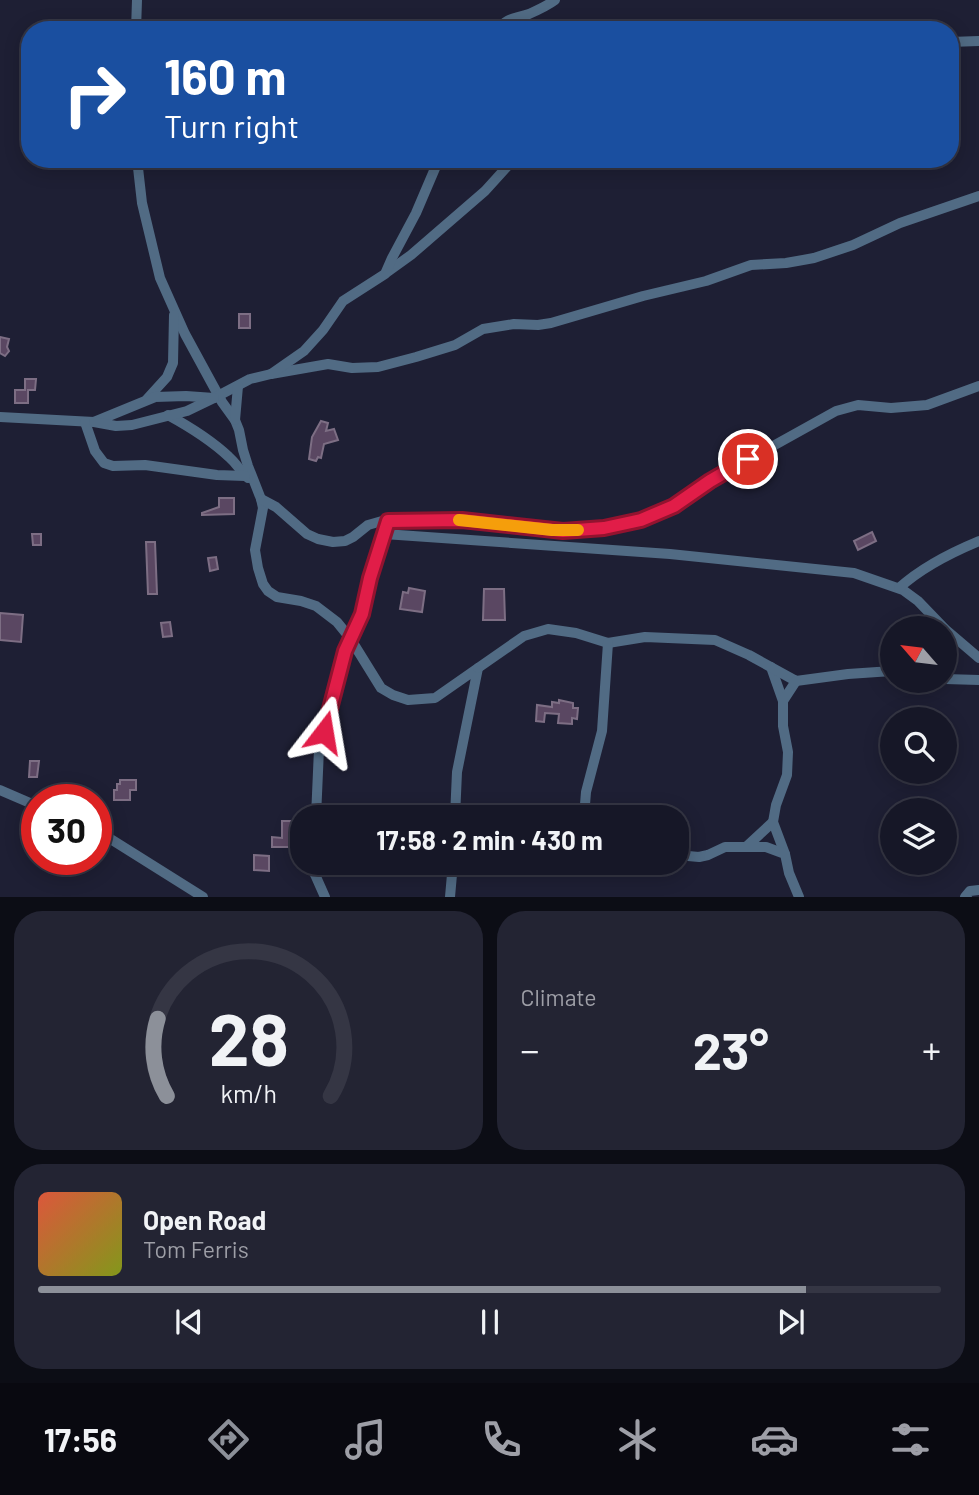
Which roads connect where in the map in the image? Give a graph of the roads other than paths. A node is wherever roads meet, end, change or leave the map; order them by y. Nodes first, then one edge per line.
1 (137, 0) edge
2 (555, 0) edge
3 (136, 21) edge
4 (506, 21) edge
5 (979, 41) edge
6 (959, 42) edge
7 (138, 168) edge
8 (435, 168) edge
9 (506, 168) edge
10 (979, 196) edge
11 (385, 274) junction
12 (173, 308) junction
13 (271, 374) junction
14 (238, 386) junction
15 (979, 386) edge
16 (217, 397) junction
17 (146, 400) junction
18 (168, 415) junction
19 (0, 417) edge
20 (235, 420) junction
21 (90, 422) junction
22 (245, 476) junction
23 (253, 483) junction
24 (261, 499) junction
25 (388, 521) junction
26 (384, 534) junction
27 (979, 541) edge
28 (899, 589) junction
29 (932, 616) edge
30 (351, 638) junction
31 (957, 639) edge
32 (608, 643) junction
33 (979, 658) edge
34 (771, 667) junction
35 (478, 668) junction
36 (880, 672) edge
37 (957, 680) edge
38 (796, 681) junction
39 (979, 681) edge
40 (783, 701) junction
41 (0, 790) edge
42 (21, 799) edge
43 (317, 805) edge
44 (456, 805) edge
45 (585, 805) edge
46 (773, 822) junction
47 (112, 840) edge
48 (746, 847) junction
49 (785, 854) junction
50 (689, 856) edge
51 (789, 873) junction
52 (315, 875) edge
53 (452, 875) edge
54 (979, 890) edge
55 (202, 897) edge
56 (325, 897) edge
57 (450, 897) edge
58 (789, 897) edge
59 (799, 897) edge
60 (965, 897) edge

1 - 3 street
2 - 4 street
5 - 6 street
7 - 12 street
8 - 11 street
9 - 11 street
10 - 13 street
11 - 13 street
12 - 16 street
12 - 17 street
13 - 14 street
14 - 16 street
14 - 20 street
15 - 25 street
16 - 17 street
16 - 18 street
16 - 20 street
17 - 21 street
18 - 21 street
18 - 22 street
19 - 21 street
20 - 23 street
21 - 22 street
22 - 23 street
23 - 24 street
24 - 25 street
24 - 30 street
25 - 26 street
26 - 28 street
26 - 30 street
27 - 28 street
28 - 29 street
30 - 35 street
30 - 43 street
31 - 33 street
32 - 34 street
32 - 35 street
32 - 45 street
34 - 38 street
34 - 40 street
35 - 44 street
36 - 38 street
37 - 39 street
38 - 40 street
40 - 46 street
41 - 42 street
46 - 48 street
46 - 49 street
47 - 55 street
48 - 49 street
48 - 50 street
49 - 51 street
51 - 58 street
51 - 59 street
52 - 56 street
53 - 57 street
54 - 60 street

